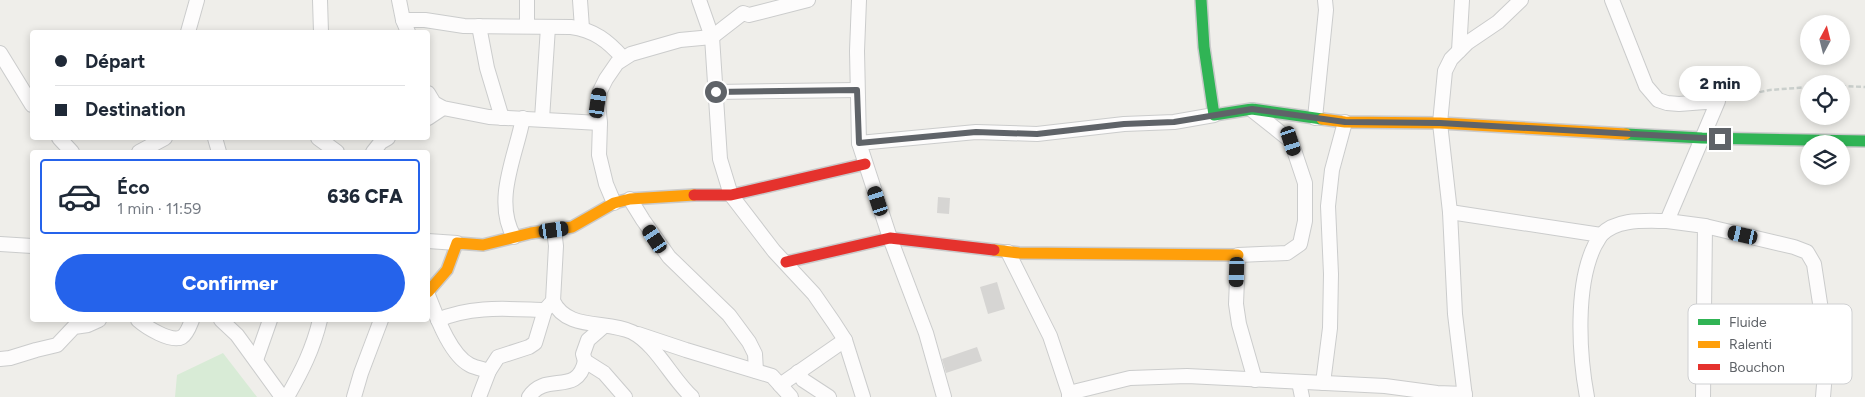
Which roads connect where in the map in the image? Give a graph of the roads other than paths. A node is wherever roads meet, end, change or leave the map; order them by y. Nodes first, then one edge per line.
1 (197, 0) edge
2 (320, 0) edge
3 (399, 0) edge
4 (527, 0) edge
5 (580, 0) edge
6 (700, 0) edge
7 (808, 0) edge
8 (859, 0) edge
9 (1201, 0) edge
10 (1325, 0) edge
11 (1462, 0) edge
12 (1521, 0) edge
13 (1612, 0) edge
14 (741, 6) edge
15 (406, 26) edge
16 (479, 26) junction
17 (527, 26) junction
18 (548, 27) junction
19 (582, 28) junction
20 (189, 30) edge
21 (321, 30) edge
22 (712, 37) junction
23 (1459, 51) junction
24 (0, 53) edge
25 (622, 58) junction
26 (857, 90) junction
27 (716, 92) junction
28 (430, 97) edge
29 (30, 101) edge
30 (443, 108) junction
31 (1252, 109) junction
32 (1214, 115) junction
33 (430, 117) edge
34 (502, 118) junction
35 (523, 118) junction
36 (1315, 118) junction
37 (542, 120) junction
38 (1345, 122) junction
39 (600, 123) junction
40 (1440, 123) junction
41 (1702, 138) junction
42 (61, 140) edge
43 (161, 140) edge
44 (321, 140) edge
45 (384, 140) edge
46 (1865, 142) edge
47 (859, 143) junction
48 (70, 150) edge
49 (143, 150) edge
50 (333, 150) edge
51 (375, 150) edge
52 (866, 164) junction
53 (731, 196) junction
54 (630, 200) junction
55 (614, 203) junction
56 (1450, 212) junction
57 (1667, 221) junction
58 (1706, 226) junction
59 (554, 230) junction
60 (1601, 235) junction
61 (514, 237) junction
62 (890, 238) junction
63 (457, 243) junction
64 (0, 244) edge
65 (30, 246) edge
66 (430, 246) edge
67 (1008, 252) junction
68 (1238, 255) junction
69 (786, 262) junction
70 (430, 292) edge
71 (430, 299) edge
72 (1705, 304) edge
73 (1820, 304) edge
74 (549, 306) junction
75 (438, 320) junction
76 (95, 322) edge
77 (141, 322) edge
78 (191, 322) edge
79 (224, 322) edge
80 (269, 322) edge
81 (320, 322) edge
82 (380, 322) edge
83 (604, 326) junction
84 (631, 332) junction
85 (846, 340) junction
86 (0, 359) edge
87 (256, 360) junction
88 (585, 361) junction
89 (489, 371) junction
90 (756, 371) junction
91 (798, 372) junction
92 (1255, 380) junction
93 (1299, 382) junction
94 (1323, 383) junction
95 (780, 384) junction
96 (1703, 384) edge
97 (1825, 384) edge
98 (274, 393) edge
99 (1069, 395) edge
100 (482, 396) edge
101 (1465, 396) edge
102 (288, 397) edge
103 (354, 397) edge
104 (529, 397) edge
105 (626, 397) edge
106 (692, 397) edge
107 (791, 397) edge
108 (829, 397) edge
109 (863, 397) edge
110 (944, 397) edge
111 (1302, 397) edge
112 (1587, 397) edge
113 (1703, 397) edge
114 (1823, 397) edge

1 - 20 street
2 - 21 street
3 - 15 street
4 - 17 street
5 - 19 street
6 - 22 street
7 - 14 street
8 - 26 street
9 - 32 street
10 - 36 street
11 - 23 street
12 - 23 street
13 - 41 street
14 - 22 street
15 - 16 street
16 - 17 street
16 - 34 street
17 - 18 street
18 - 19 street
18 - 37 street
19 - 25 street
22 - 25 street
22 - 27 street
23 - 40 street
24 - 29 street
25 - 39 street
26 - 27 street
26 - 47 street
27 - 53 street
28 - 30 street
30 - 33 street
30 - 34 street
31 - 32 street
31 - 36 street
31 - 68 street
32 - 47 street
34 - 35 street
35 - 37 street
35 - 61 street
36 - 38 street
37 - 39 street
38 - 40 street
38 - 94 street
39 - 55 street
40 - 41 street
40 - 56 street
41 - 46 street
41 - 57 street
42 - 48 street
43 - 49 street
44 - 50 street
45 - 51 street
47 - 52 street
52 - 53 street
52 - 62 street
53 - 54 street
53 - 69 street
54 - 55 street
54 - 90 street
55 - 59 street
56 - 60 street
56 - 101 street
57 - 58 street
57 - 60 street
58 - 72 street
58 - 73 street
59 - 61 street
59 - 74 street
60 - 112 street
61 - 63 street
62 - 67 street
62 - 69 street
62 - 110 street
63 - 66 street
63 - 70 street
64 - 65 street
67 - 68 street
67 - 99 street
68 - 92 street
69 - 85 street
71 - 75 street
74 - 75 street
74 - 83 street
74 - 89 street
75 - 89 street
76 - 86 street
77 - 78 street
79 - 87 street
80 - 87 street
81 - 102 street
82 - 103 street
83 - 84 street
83 - 88 street
84 - 90 street
84 - 106 street
85 - 91 street
85 - 109 street
87 - 98 street
88 - 104 street
88 - 105 street
89 - 100 street
90 - 95 street
91 - 95 street
91 - 108 street
92 - 93 street
92 - 99 street
93 - 94 street
93 - 111 street
94 - 101 street
95 - 107 street
96 - 113 street
97 - 114 street

